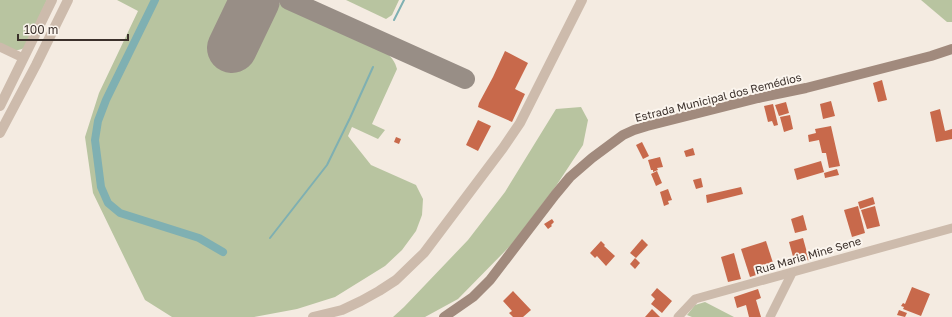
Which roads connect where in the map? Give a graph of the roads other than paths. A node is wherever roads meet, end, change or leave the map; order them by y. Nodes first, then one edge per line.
1 (52, 0) edge
2 (68, 0) edge
3 (582, 0) edge
4 (0, 47) edge
5 (952, 48) edge
6 (23, 58) junction
7 (36, 65) junction
8 (0, 106) edge
9 (0, 133) edge
10 (952, 228) edge
11 (792, 273) junction
12 (313, 317) edge
13 (444, 317) edge
14 (678, 317) edge
15 (770, 317) edge

1 - 6 street
2 - 7 street
3 - 12 street
4 - 6 street
5 - 13 main road, Estrada Municipal dos Remédios
6 - 7 street
6 - 8 street
7 - 9 street
10 - 11 street, Rua Maria Mine Sene
11 - 14 street, Rua Maria Mine Sene
11 - 15 street

